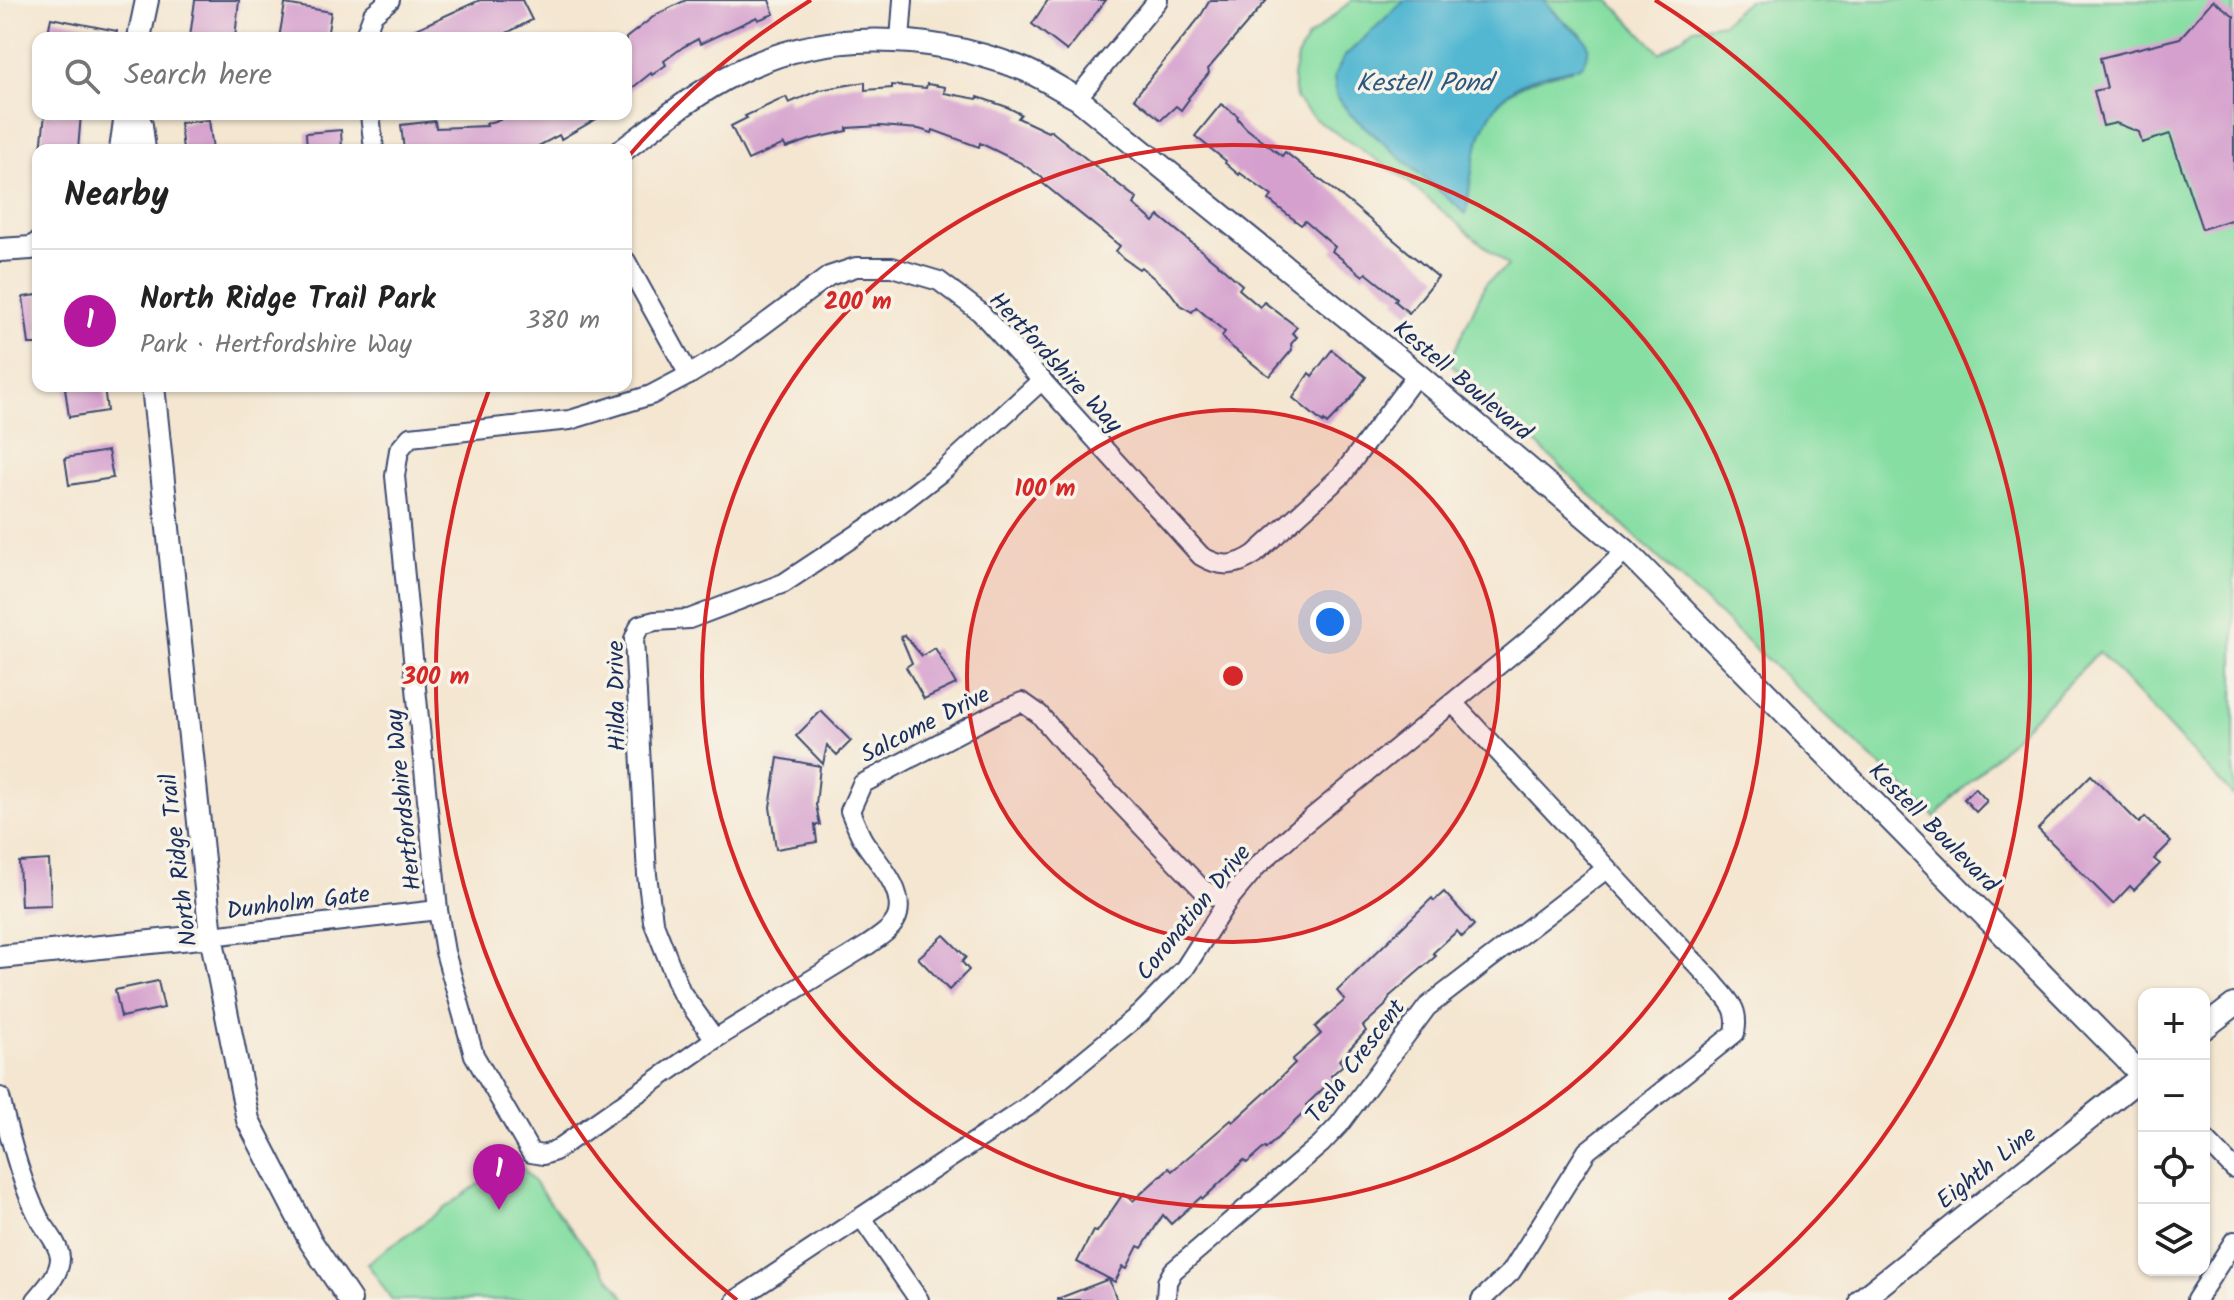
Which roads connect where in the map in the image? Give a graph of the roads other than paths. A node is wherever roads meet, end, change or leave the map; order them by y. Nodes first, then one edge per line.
1 (147, 0) edge
2 (390, 0) edge
3 (903, 0) edge
4 (1158, 0) edge
5 (140, 32) edge
6 (366, 32) edge
7 (900, 40) junction
8 (1077, 98) junction
9 (125, 120) edge
10 (138, 120) edge
11 (371, 120) edge
12 (122, 144) edge
13 (143, 144) edge
14 (373, 144) edge
15 (631, 144) edge
16 (32, 247) edge
17 (0, 250) edge
18 (632, 272) edge
19 (1417, 374) junction
20 (689, 375) junction
21 (1042, 380) junction
22 (154, 392) edge
23 (1626, 551) junction
24 (1453, 703) junction
25 (1606, 869) junction
26 (1227, 902) junction
27 (438, 910) junction
28 (211, 936) junction
29 (0, 957) edge
30 (2234, 1005) edge
31 (2210, 1023) edge
32 (715, 1039) junction
33 (2138, 1070) edge
34 (2138, 1081) edge
35 (0, 1097) edge
36 (2210, 1144) edge
37 (531, 1153) joint
38 (2234, 1169) edge
39 (862, 1218) junction
40 (2234, 1241) edge
41 (36, 1300) edge
42 (350, 1300) edge
43 (736, 1300) edge
44 (919, 1300) edge
45 (1166, 1300) edge
46 (1481, 1300) edge
47 (1861, 1300) edge
48 (2196, 1300) edge

1 - 5 street
2 - 6 street
3 - 7 street
4 - 8 street
7 - 8 street, Kestell Boulevard
7 - 15 street, Kestell Boulevard
8 - 19 street, Kestell Boulevard
9 - 12 street
10 - 13 street
11 - 14 street
16 - 17 street
18 - 20 street
19 - 21 street, Hertfordshire Way
19 - 23 street, Kestell Boulevard
20 - 21 street, Hertfordshire Way
20 - 27 street, Hertfordshire Way
21 - 32 street, Hilda Drive
22 - 28 street, North Ridge Trail
23 - 24 street, Coronation Drive
23 - 33 street, Kestell Boulevard
24 - 25 street
24 - 26 street, Coronation Drive
25 - 45 street, Tesla Crescent
25 - 46 street
26 - 32 street, Salcome Drive
26 - 39 street, Coronation Drive
27 - 28 street, Dunholm Gate
27 - 37 street, Hertfordshire Way
28 - 29 street
28 - 42 street, North Ridge Trail
30 - 31 street
32 - 37 street, Salcome Drive
34 - 47 street, Eighth Line
35 - 41 street
36 - 38 street
39 - 43 street, Coronation Drive
39 - 44 street
40 - 48 street

